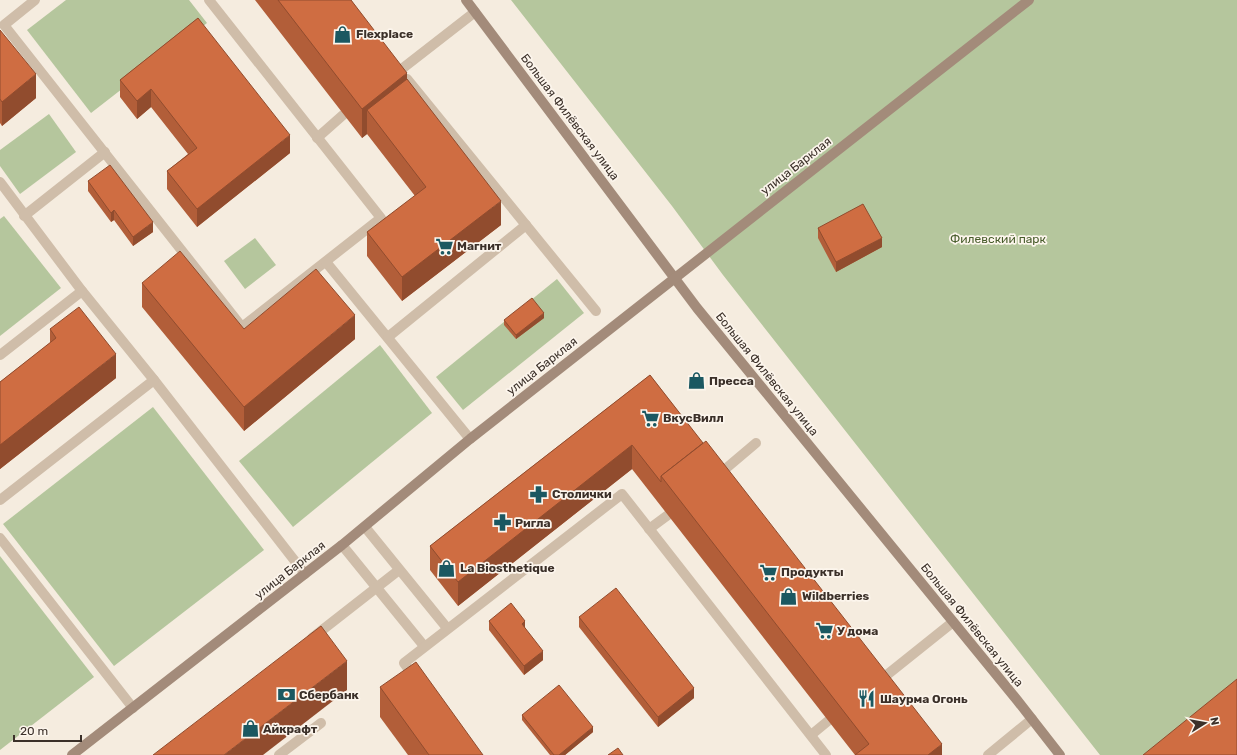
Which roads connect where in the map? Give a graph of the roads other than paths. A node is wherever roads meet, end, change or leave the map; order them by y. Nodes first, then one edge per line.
1 (35, 0) edge
2 (208, 0) edge
3 (466, 0) edge
4 (1029, 0) edge
5 (475, 12) junction
6 (398, 67) junction
7 (389, 79) edge
8 (343, 115) edge
9 (317, 138) junction
10 (105, 152) junction
11 (0, 184) edge
12 (24, 216) junction
13 (526, 225) junction
14 (326, 262) junction
15 (675, 277) junction
16 (82, 291) junction
17 (596, 312) dead end
18 (388, 338) junction
19 (0, 355) edge
20 (154, 380) junction
21 (470, 439) junction
22 (756, 443) dead end
23 (713, 480) edge
24 (0, 500) edge
25 (668, 515) edge
26 (364, 526) junction
27 (649, 529) junction
28 (0, 538) edge
29 (342, 545) junction
30 (400, 570) junction
31 (305, 574) junction
32 (377, 588) junction
33 (953, 622) junction
34 (447, 628) junction
35 (309, 640) edge
36 (424, 646) junction
37 (874, 686) edge
38 (422, 687) edge
39 (133, 708) junction
40 (1032, 719) junction
41 (828, 721) edge
42 (321, 724) dead end
43 (811, 735) junction
44 (72, 755) edge
45 (279, 755) edge
46 (826, 755) edge
47 (988, 755) edge
48 (1060, 755) edge

1 - 10 lane
2 - 9 lane
3 - 5 main road, Большая Филёвская улица
4 - 15 main road, улица Барклая
5 - 6 lane
5 - 15 main road, Большая Филёвская улица
6 - 7 lane
6 - 13 lane
8 - 9 lane
9 - 14 lane
10 - 12 lane
10 - 14 lane
11 - 12 lane
12 - 16 lane
13 - 17 lane
13 - 18 lane
14 - 18 lane
15 - 21 main road, улица Барклая
15 - 33 main road, Большая Филёвская улица
16 - 19 lane
16 - 20 lane
18 - 21 lane
20 - 24 lane
20 - 31 lane
21 - 26 main road, улица Барклая
22 - 23 lane
25 - 27 lane
26 - 29 main road, улица Барклая
26 - 30 lane
27 - 34 lane
27 - 43 lane
28 - 39 lane
29 - 31 main road, улица Барклая
29 - 32 lane
30 - 32 lane
30 - 34 lane
31 - 39 main road, улица Барклая
32 - 35 lane
32 - 36 lane
33 - 37 lane
33 - 40 main road, Большая Филёвская улица
34 - 36 lane
36 - 38 lane
39 - 44 main road, улица Барклая
40 - 47 lane
40 - 48 main road, Большая Филёвская улица
41 - 43 lane
42 - 45 lane
43 - 46 lane

